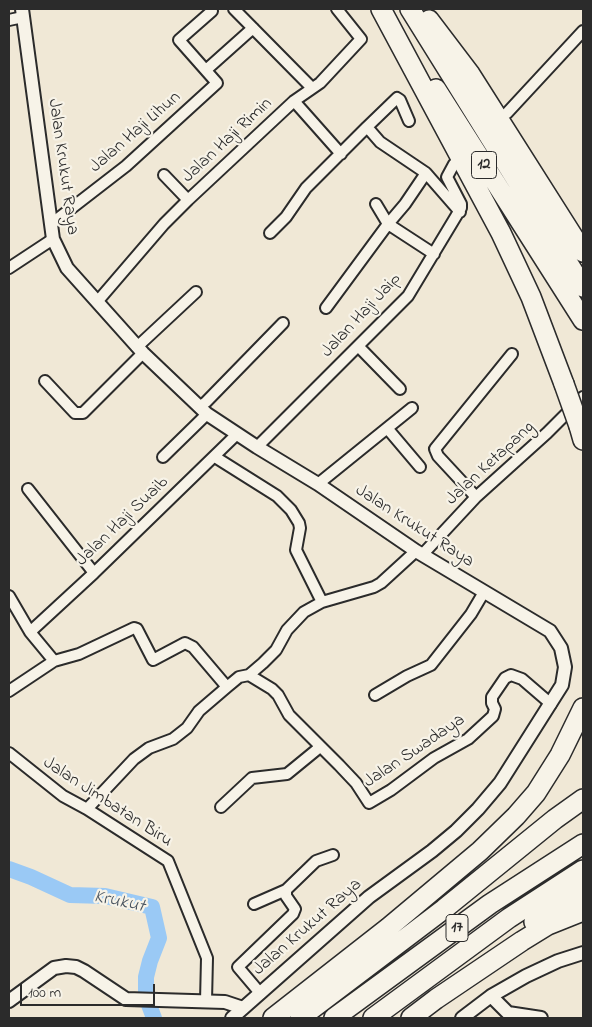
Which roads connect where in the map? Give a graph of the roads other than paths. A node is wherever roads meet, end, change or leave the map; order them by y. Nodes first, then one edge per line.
1 (234, 9) edge
2 (337, 9) edge
3 (381, 9) edge
4 (386, 9) edge
5 (410, 9) edge
6 (421, 9) edge
7 (212, 11) dead end
8 (22, 13) edge
9 (9, 20) edge
10 (253, 28) junction
11 (583, 31) edge
12 (206, 70) junction
13 (312, 88) junction
14 (294, 101) junction
15 (507, 113) dead end
16 (409, 121) dead end
17 (367, 127) junction
18 (341, 154) junction
19 (454, 164) dead end
20 (426, 173) junction
21 (164, 175) dead end
22 (188, 200) junction
23 (376, 204) dead end
24 (460, 212) junction
25 (51, 224) junction
26 (388, 224) junction
27 (270, 233) dead end
28 (53, 238) junction
29 (583, 252) edge
30 (434, 254) junction
31 (9, 268) edge
32 (583, 287) edge
33 (196, 292) dead end
34 (97, 302) junction
35 (326, 308) dead end
36 (583, 320) edge
37 (283, 323) dead end
38 (358, 346) junction
39 (140, 350) junction
40 (512, 354) dead end
41 (45, 381) dead end
42 (400, 390) dead end
43 (583, 397) edge
44 (412, 408) dead end
45 (202, 414) junction
46 (387, 428) junction
47 (581, 433) edge
48 (237, 434) junction
49 (257, 447) junction
50 (218, 454) junction
51 (163, 457) dead end
52 (420, 467) dead end
53 (318, 484) junction
54 (28, 489) dead end
55 (476, 497) junction
56 (417, 554) junction
57 (94, 573) junction
58 (482, 595) junction
59 (9, 596) edge
60 (322, 602) junction
61 (30, 632) junction
62 (54, 661) junction
63 (249, 675) junction
64 (227, 687) junction
65 (10, 688) edge
66 (375, 695) dead end
67 (551, 704) junction
68 (583, 708) edge
69 (320, 747) junction
70 (10, 758) edge
71 (583, 798) edge
72 (221, 807) dead end
73 (87, 809) junction
74 (583, 844) edge
75 (333, 855) dead end
76 (583, 870) edge
77 (286, 890) junction
78 (583, 890) edge
79 (254, 904) dead end
80 (583, 911) edge
81 (583, 953) edge
82 (260, 993) junction
83 (491, 996) junction
84 (436, 999) junction
85 (9, 1001) edge
86 (206, 1001) junction
87 (243, 1008) junction
88 (232, 1018) edge
89 (273, 1018) edge
90 (300, 1018) edge
91 (334, 1018) edge
92 (372, 1018) edge
93 (411, 1018) edge
94 (462, 1018) edge
95 (533, 1018) edge

1 - 10 street
2 - 13 street, Jalan Haji Rimin
3 - 47 highway, bridge
4 - 36 highway, 12
5 - 32 highway, 12
6 - 29 highway
7 - 12 street
8 - 9 street
8 - 25 street, Jalan Krukut Raya
10 - 12 street
10 - 13 street
11 - 15 street
12 - 25 street, Jalan Haji Lihun
13 - 14 street, Jalan Haji Rimin
14 - 18 street
14 - 22 street, Jalan Haji Rimin
16 - 17 street
17 - 18 street
17 - 20 street
18 - 27 street
19 - 24 street
20 - 24 street
20 - 26 street
21 - 22 street
22 - 34 street, Jalan Haji Rimin
23 - 26 street
24 - 30 street, Jalan Haji Jaip
25 - 28 street, Jalan Krukut Raya
26 - 30 street
26 - 35 street
28 - 31 street
28 - 34 street, Jalan Krukut Raya
30 - 38 street, Jalan Haji Jaip
33 - 39 street
34 - 39 street, Jalan Krukut Raya
37 - 45 street
38 - 42 street
38 - 49 street, Jalan Haji Jaip
39 - 41 street
39 - 45 street, Jalan Krukut Raya
40 - 55 street
43 - 55 street, Jalan Ketapang
44 - 46 street
45 - 48 street, Jalan Krukut Raya
45 - 51 street
46 - 52 street
46 - 53 street
48 - 49 street, Jalan Krukut Raya
48 - 50 street, Jalan Haji Suaib
49 - 53 street, Jalan Krukut Raya
50 - 57 street, Jalan Haji Suaib
50 - 60 street
53 - 56 street, Jalan Krukut Raya
54 - 57 street
55 - 56 street, Jalan Ketapang
56 - 58 street, Jalan Krukut Raya
56 - 60 street, Jalan Ketapang
57 - 61 street, Jalan Haji Suaib
58 - 66 street
58 - 67 street, Jalan Krukut Raya
59 - 61 street
60 - 63 street, Jalan Ketapang
61 - 62 street
62 - 64 street
62 - 65 street
63 - 64 street, Jalan Ketapang
63 - 69 street, Jalan Swadaya
64 - 73 street, Jalan Ketapang
67 - 69 street, Jalan Swadaya
67 - 82 street, Jalan Krukut Raya
68 - 89 highway
69 - 72 street
70 - 73 street, Jalan Jimbatan Biru
71 - 90 highway
73 - 86 street, Jalan Jimbatan Biru
74 - 91 highway, 17
75 - 77 street
76 - 92 highway, 17
77 - 79 street
77 - 82 street
78 - 84 highway
80 - 84 highway
81 - 83 street
82 - 87 street, Jalan Krukut Raya
83 - 94 street
83 - 95 street
84 - 93 highway
85 - 86 street
86 - 87 street
87 - 88 street, Jalan Krukut Raya

